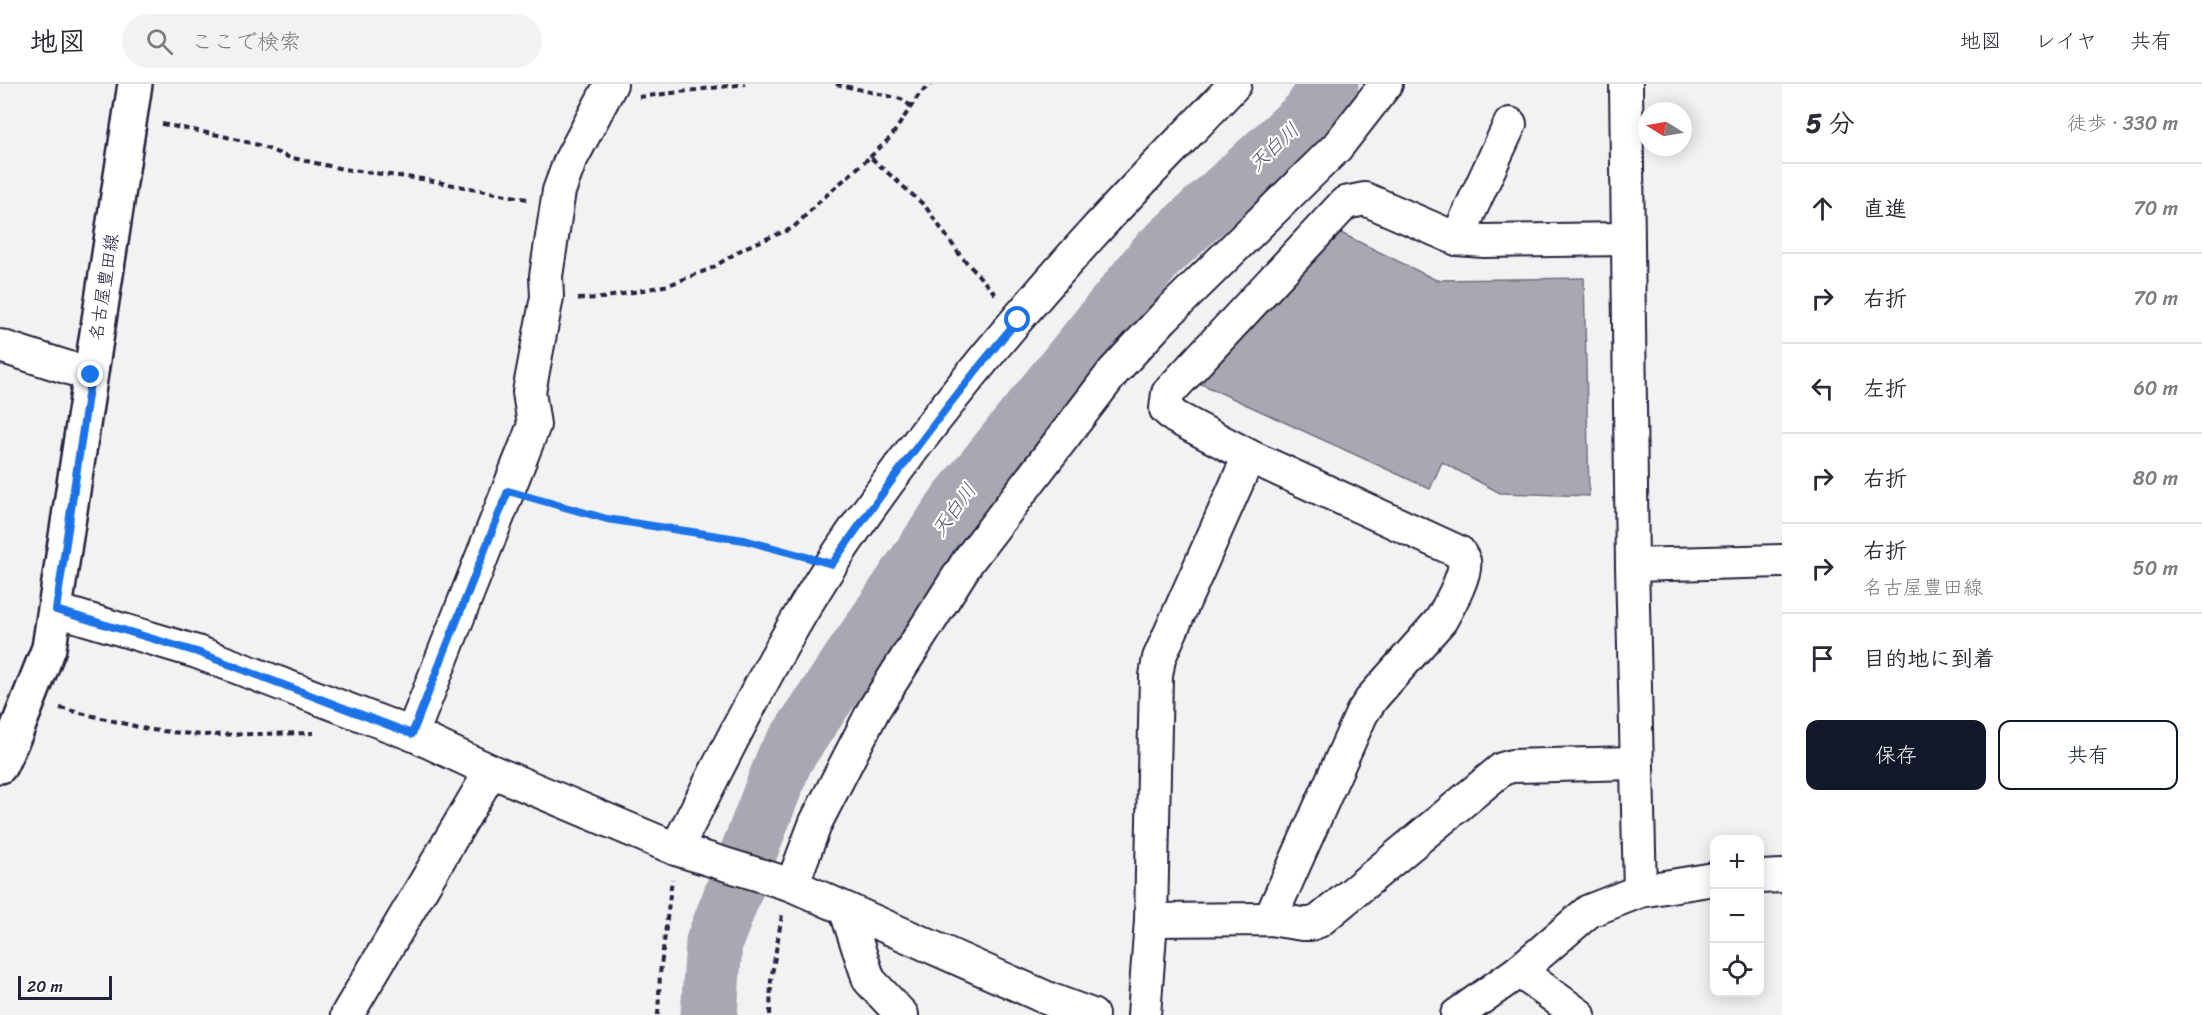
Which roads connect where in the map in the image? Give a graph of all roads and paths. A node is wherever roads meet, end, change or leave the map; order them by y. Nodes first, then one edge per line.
1 (135, 84) edge
2 (745, 84) edge
3 (836, 84) edge
4 (931, 84) edge
5 (1235, 84) edge
6 (1386, 84) edge
7 (1626, 84) edge
8 (607, 92) edge
9 (911, 106) junction
10 (130, 118) junction
11 (1510, 124) dead end
12 (870, 157) junction
13 (560, 191) junction
14 (1457, 239) junction
15 (1626, 239) junction
16 (547, 297) junction
17 (1018, 320) junction
18 (0, 346) edge
19 (91, 375) junction
20 (1249, 456) junction
21 (508, 491) junction
22 (1782, 561) edge
23 (832, 564) junction
24 (1632, 565) junction
25 (56, 610) junction
26 (28, 699) junction
27 (8, 729) edge
28 (317, 733) dead end
29 (412, 734) junction
30 (1635, 763) junction
31 (0, 766) edge
32 (490, 771) junction
33 (676, 849) junction
34 (1782, 876) edge
35 (1764, 877) edge
36 (1710, 880) edge
37 (792, 885) junction
38 (1640, 891) junction
39 (846, 910) junction
40 (1270, 919) junction
41 (1151, 920) junction
42 (1519, 971) junction
43 (347, 1015) edge
44 (658, 1015) edge
45 (770, 1015) edge
46 (902, 1015) edge
47 (1092, 1015) edge
48 (1144, 1015) edge
49 (1457, 1015) edge
50 (1579, 1015) edge

1 - 10 main road, 名古屋豊田線
2 - 8 path
3 - 9 path
4 - 9 path
5 - 17 street
6 - 37 street
7 - 15 street
8 - 13 street
9 - 12 path
10 - 13 path
10 - 19 main road, 名古屋豊田線
11 - 14 street
12 - 16 path
12 - 17 path
13 - 16 street
14 - 15 street
14 - 20 street
15 - 24 street
16 - 21 street
17 - 23 street
18 - 19 street
19 - 25 main road, 名古屋豊田線
20 - 40 street
20 - 41 street
21 - 23 path
21 - 29 street
22 - 24 street
23 - 33 street
24 - 30 street
25 - 26 main road, 名古屋豊田線
25 - 29 street
26 - 27 main road, 名古屋豊田線
26 - 28 path
27 - 31 main road, 名古屋豊田線
29 - 32 street
30 - 38 street
30 - 40 street
32 - 33 street
32 - 43 street
33 - 37 street
33 - 44 path
34 - 35 street
36 - 38 street
37 - 39 street
37 - 45 path
38 - 42 street
39 - 46 street
39 - 47 street
40 - 41 street
41 - 48 street
42 - 49 street
42 - 50 street

